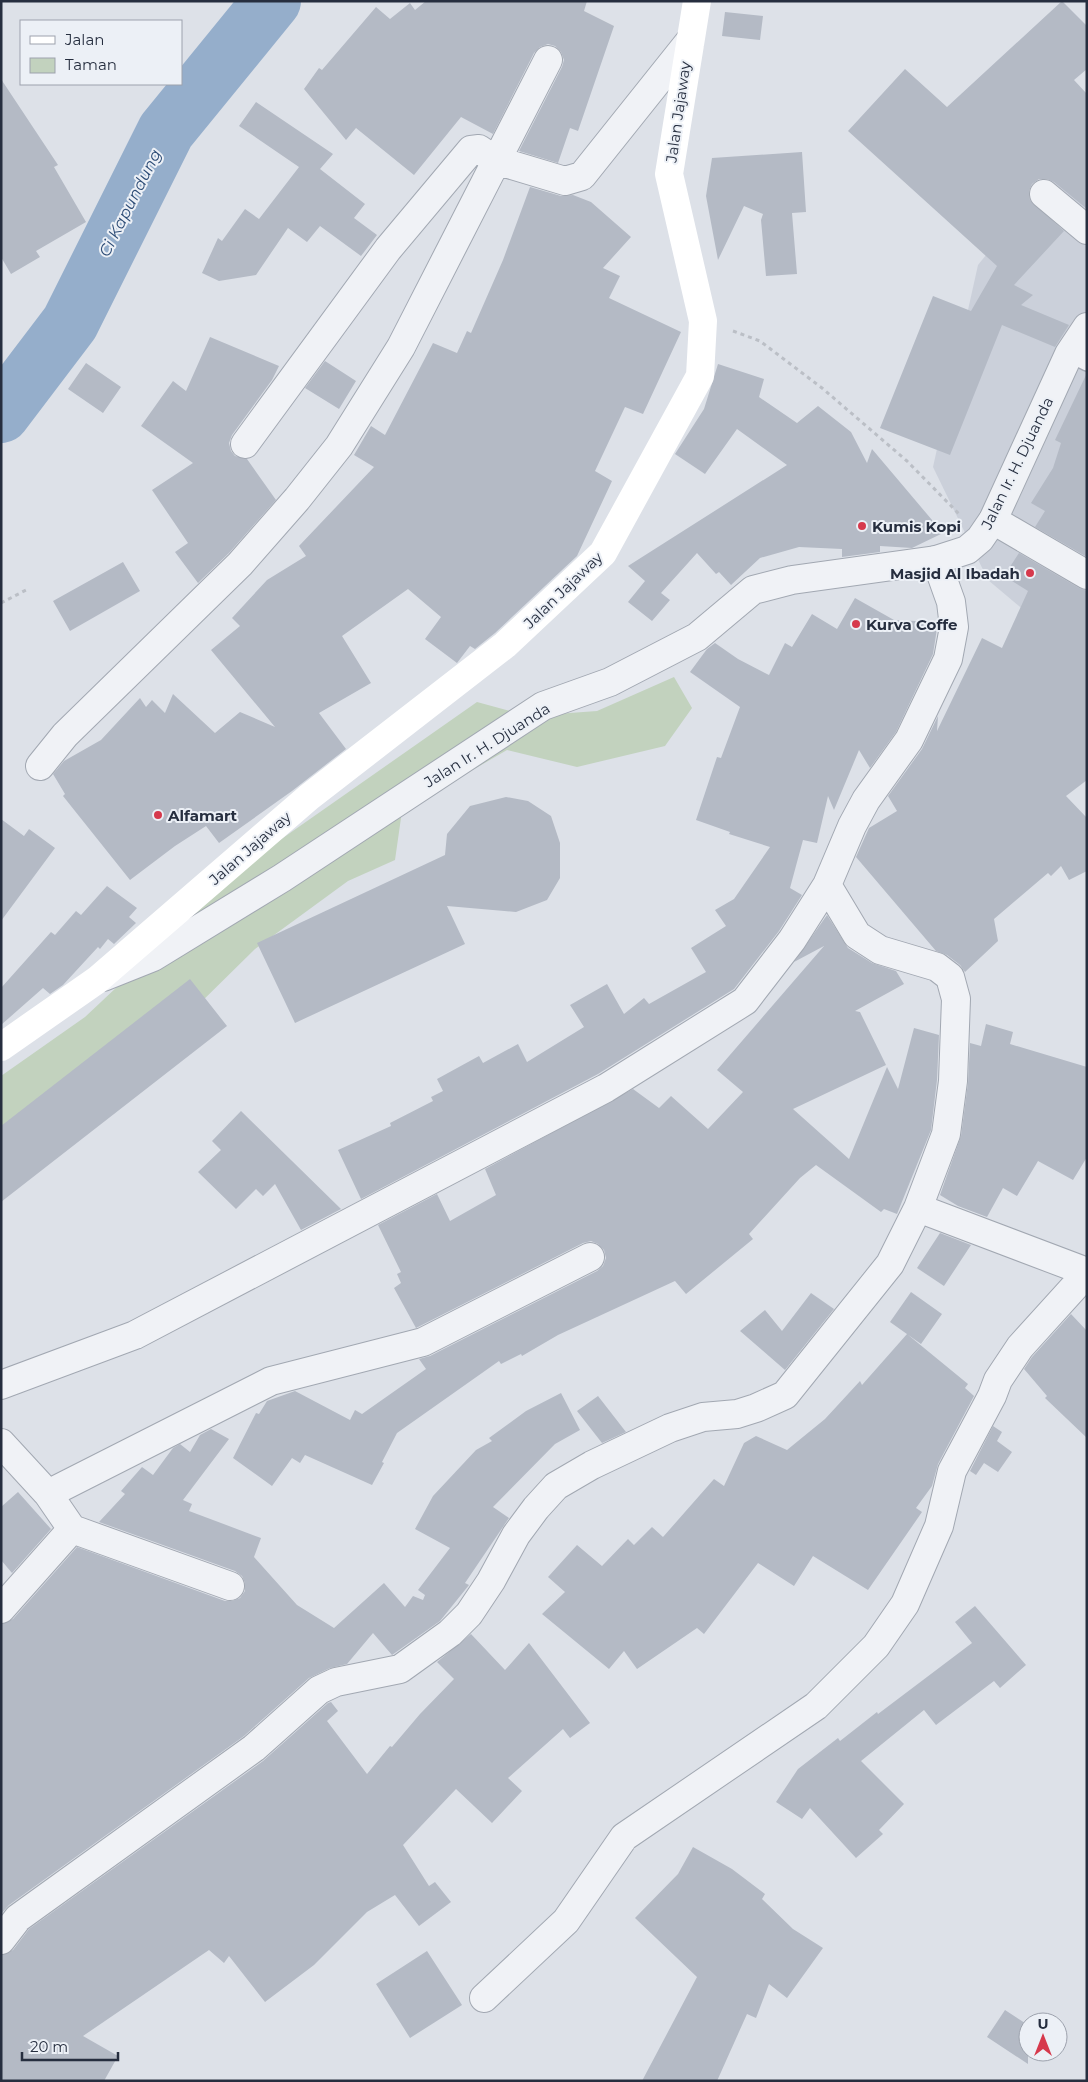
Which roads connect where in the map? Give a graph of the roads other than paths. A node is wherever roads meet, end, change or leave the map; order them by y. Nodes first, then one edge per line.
1 (697, 1) edge
2 (689, 42) junction
3 (548, 60) dead end
4 (495, 160) junction
5 (1044, 194) dead end
6 (1087, 230) edge
7 (1087, 326) edge
8 (1078, 359) edge
9 (245, 444) dead end
10 (988, 528) junction
11 (936, 560) junction
12 (1087, 575) edge
13 (40, 766) dead end
14 (827, 884) junction
15 (97, 980) junction
16 (1, 1047) edge
17 (918, 1208) junction
18 (590, 1257) dead end
19 (1087, 1272) edge
20 (1, 1385) edge
21 (1, 1443) edge
22 (48, 1494) junction
23 (72, 1529) junction
24 (230, 1586) dead end
25 (1, 1609) edge
26 (1, 1940) edge
27 (484, 1998) dead end

1 - 2 main road, Jalan Jajaway
2 - 4 street
2 - 15 main road, Jalan Jajaway
3 - 4 street
4 - 9 street
4 - 13 street
5 - 6 street
7 - 8 street, Jalan Ir. H. Djuanda
8 - 10 street, Jalan Ir. H. Djuanda
10 - 11 street, Jalan Ir. H. Djuanda
10 - 12 street
11 - 14 street
11 - 15 street, Jalan Ir. H. Djuanda
14 - 17 street
14 - 20 street
15 - 16 main road, Jalan Ir. H. Djuanda
17 - 19 street
17 - 26 street
18 - 22 street
19 - 27 street
21 - 22 street
22 - 23 street
23 - 24 street
23 - 25 street

